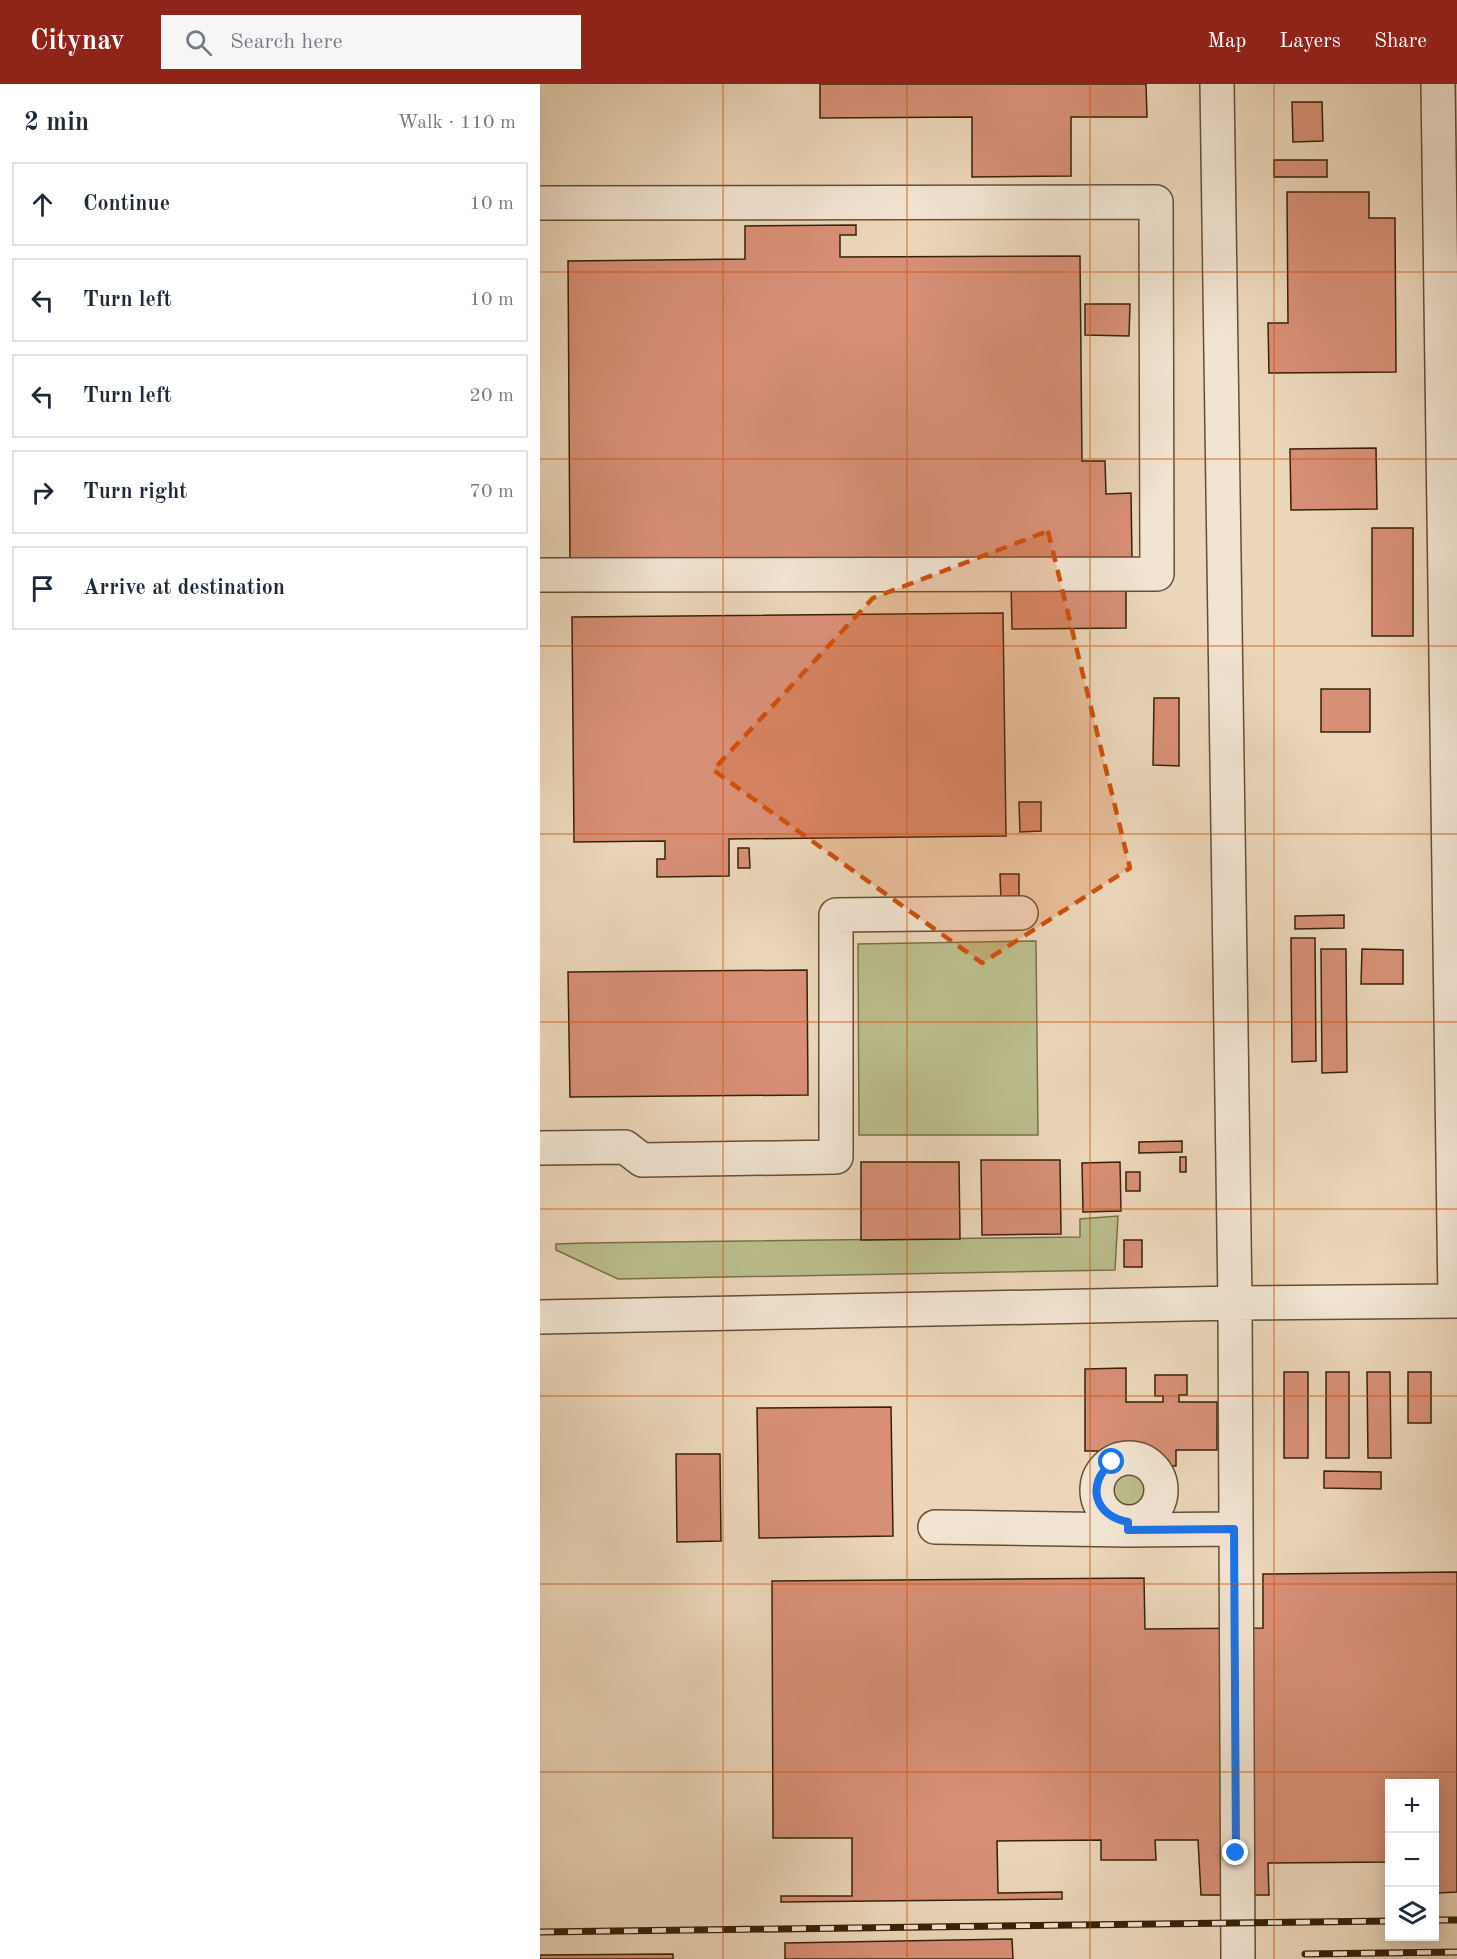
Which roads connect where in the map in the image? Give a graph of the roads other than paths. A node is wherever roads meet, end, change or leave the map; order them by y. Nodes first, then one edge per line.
1 (1217, 84) edge
2 (1438, 84) edge
3 (1448, 164) edge
4 (540, 203) edge
5 (540, 575) edge
6 (1453, 902) edge
7 (1021, 913) dead end
8 (540, 1148) edge
9 (1456, 1301) edge
10 (1235, 1303) junction
11 (540, 1317) edge
12 (936, 1527) dead end
13 (1234, 1529) junction
14 (1238, 1959) edge

1 - 10 street
2 - 3 street
3 - 6 street
4 - 5 street
6 - 9 street
7 - 8 street
9 - 10 street
10 - 11 street
10 - 13 street
12 - 13 street
13 - 14 street

